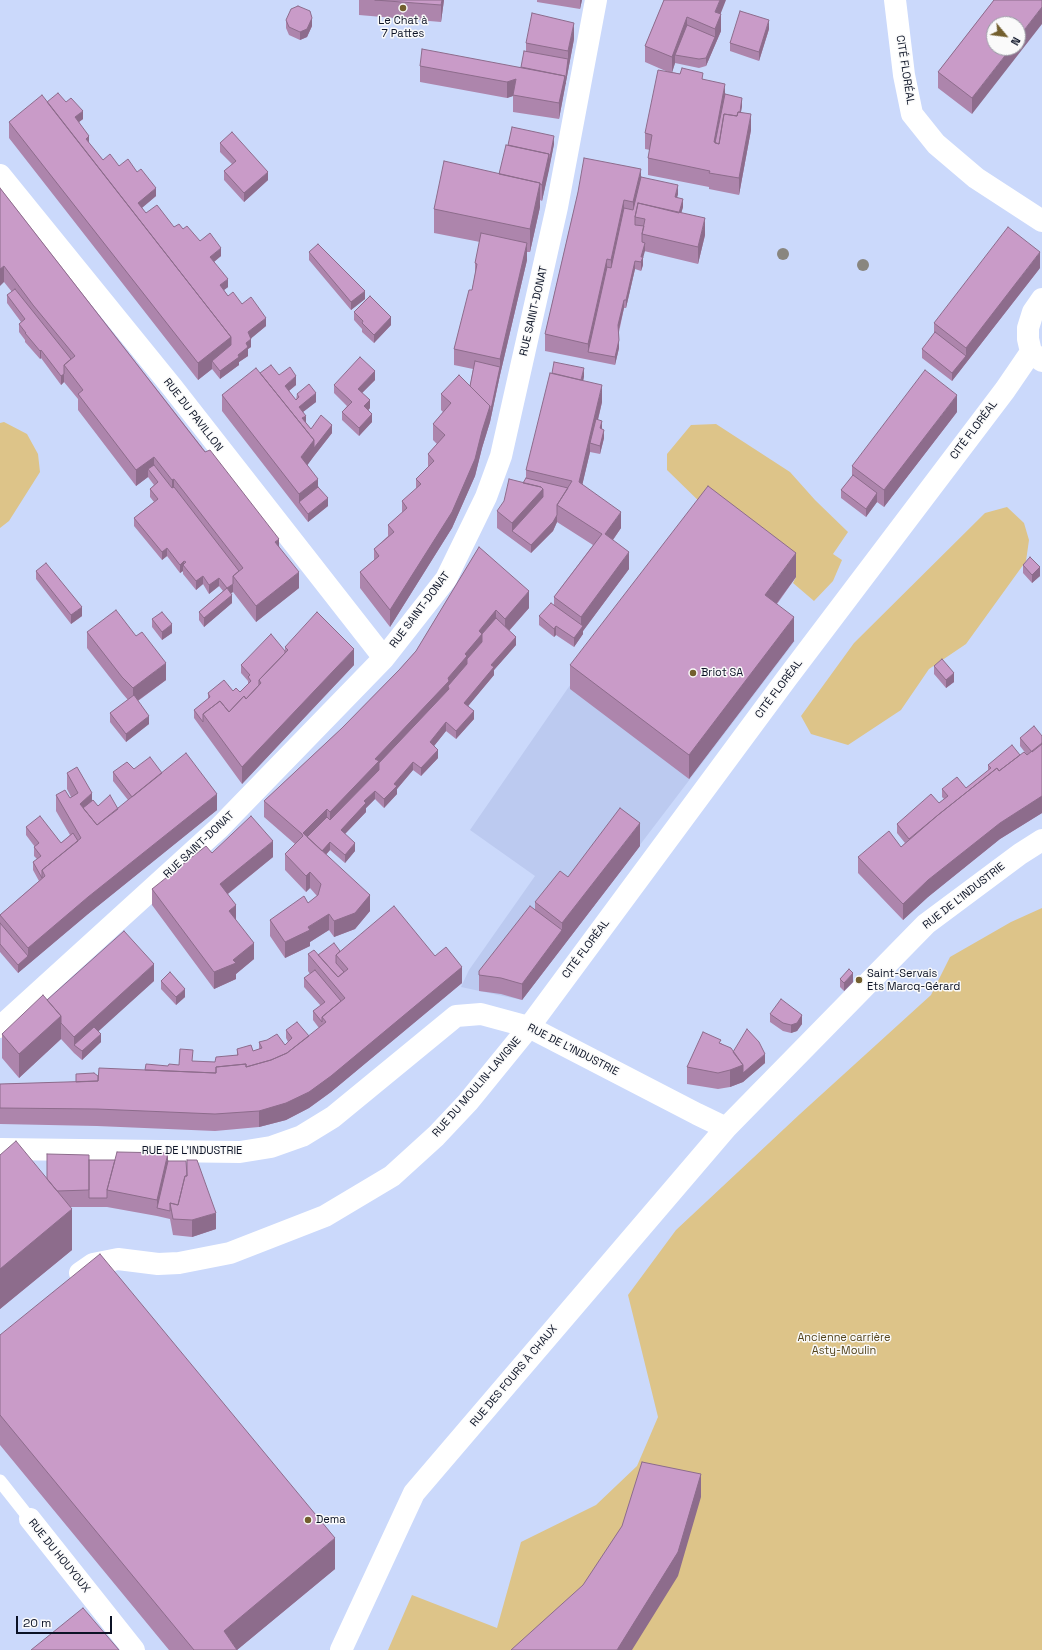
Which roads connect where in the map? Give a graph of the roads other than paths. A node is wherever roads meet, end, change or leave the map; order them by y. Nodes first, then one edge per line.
1 (596, 0) edge
2 (895, 0) edge
3 (0, 175) edge
4 (1042, 221) edge
5 (1042, 299) edge
6 (1037, 356) edge
7 (384, 658) junction
8 (1042, 840) edge
9 (0, 1026) edge
10 (529, 1026) junction
11 (726, 1128) junction
12 (0, 1149) edge
13 (24, 1150) junction
14 (14, 1168) edge
15 (64, 1284) edge
16 (0, 1481) edge
17 (30, 1519) joint
18 (134, 1650) edge
19 (341, 1650) edge

1 - 7 street, RUE SAINT-DONAT
2 - 4 street, CITÉ FLORÉAL
3 - 7 street, RUE DU PAVILLON
5 - 6 street, CITÉ FLORÉAL
6 - 10 street, CITÉ FLORÉAL
7 - 9 street, RUE SAINT-DONAT
8 - 11 street, RUE DE L'INDUSTRIE
10 - 11 street, RUE DE L'INDUSTRIE
10 - 13 street, RUE DE L'INDUSTRIE
10 - 15 street, RUE DU MOULIN-LAVIGNE
11 - 19 street, RUE DES FOURS À CHAUX
12 - 13 street, RUE DE L'INDUSTRIE
13 - 14 street
16 - 17 lane, RUE DU HOUYOUX
17 - 18 street, RUE DU HOUYOUX

